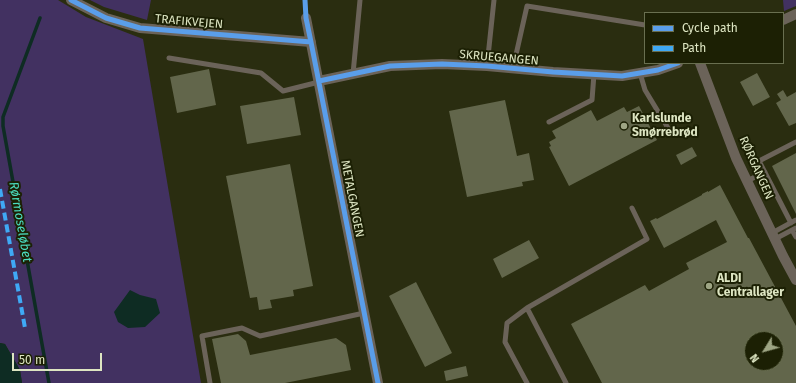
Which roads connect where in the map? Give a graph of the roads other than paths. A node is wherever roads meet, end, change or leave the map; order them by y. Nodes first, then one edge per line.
1 (71, 0) edge
2 (360, 0) edge
3 (494, 0) edge
4 (796, 14) edge
5 (306, 18) dead end
6 (784, 20) edge
7 (644, 25) edge
8 (311, 42) junction
9 (169, 58) dead end
10 (675, 64) edge
11 (700, 64) edge
12 (487, 66) junction
13 (513, 68) junction
14 (640, 73) junction
15 (352, 74) junction
16 (594, 74) junction
17 (319, 81) junction
18 (549, 122) dead end
19 (672, 133) dead end
20 (796, 142) edge
21 (765, 172) junction
22 (747, 181) junction
23 (632, 208) dead end
24 (794, 221) edge
25 (794, 229) edge
26 (774, 236) junction
27 (796, 237) edge
28 (796, 280) edge
29 (527, 308) junction
30 (364, 313) junction
31 (210, 383) edge
32 (378, 383) edge
33 (527, 383) edge
34 (566, 383) edge

1 - 8 street, TRAFIKVEJEN
2 - 15 lane
3 - 12 lane, SKRUEGANGEN
4 - 6 street
5 - 8 street, METALGANGEN
7 - 13 lane, SKRUEGANGEN
8 - 17 street, METALGANGEN
9 - 17 lane
10 - 14 street, SKRUEGANGEN
11 - 22 street, RØRGANGEN
12 - 13 street, SKRUEGANGEN
12 - 15 street, SKRUEGANGEN
13 - 16 street, SKRUEGANGEN
14 - 16 street, SKRUEGANGEN
14 - 19 lane
15 - 17 street, SKRUEGANGEN
16 - 18 lane
17 - 30 street, METALGANGEN
20 - 21 lane
21 - 22 lane
21 - 24 lane
22 - 26 street, RØRGANGEN
23 - 29 lane
24 - 26 lane
25 - 26 lane
25 - 27 lane
26 - 28 street, RØRGANGEN
29 - 33 lane
29 - 34 lane
30 - 31 lane
30 - 32 street, METALGANGEN

